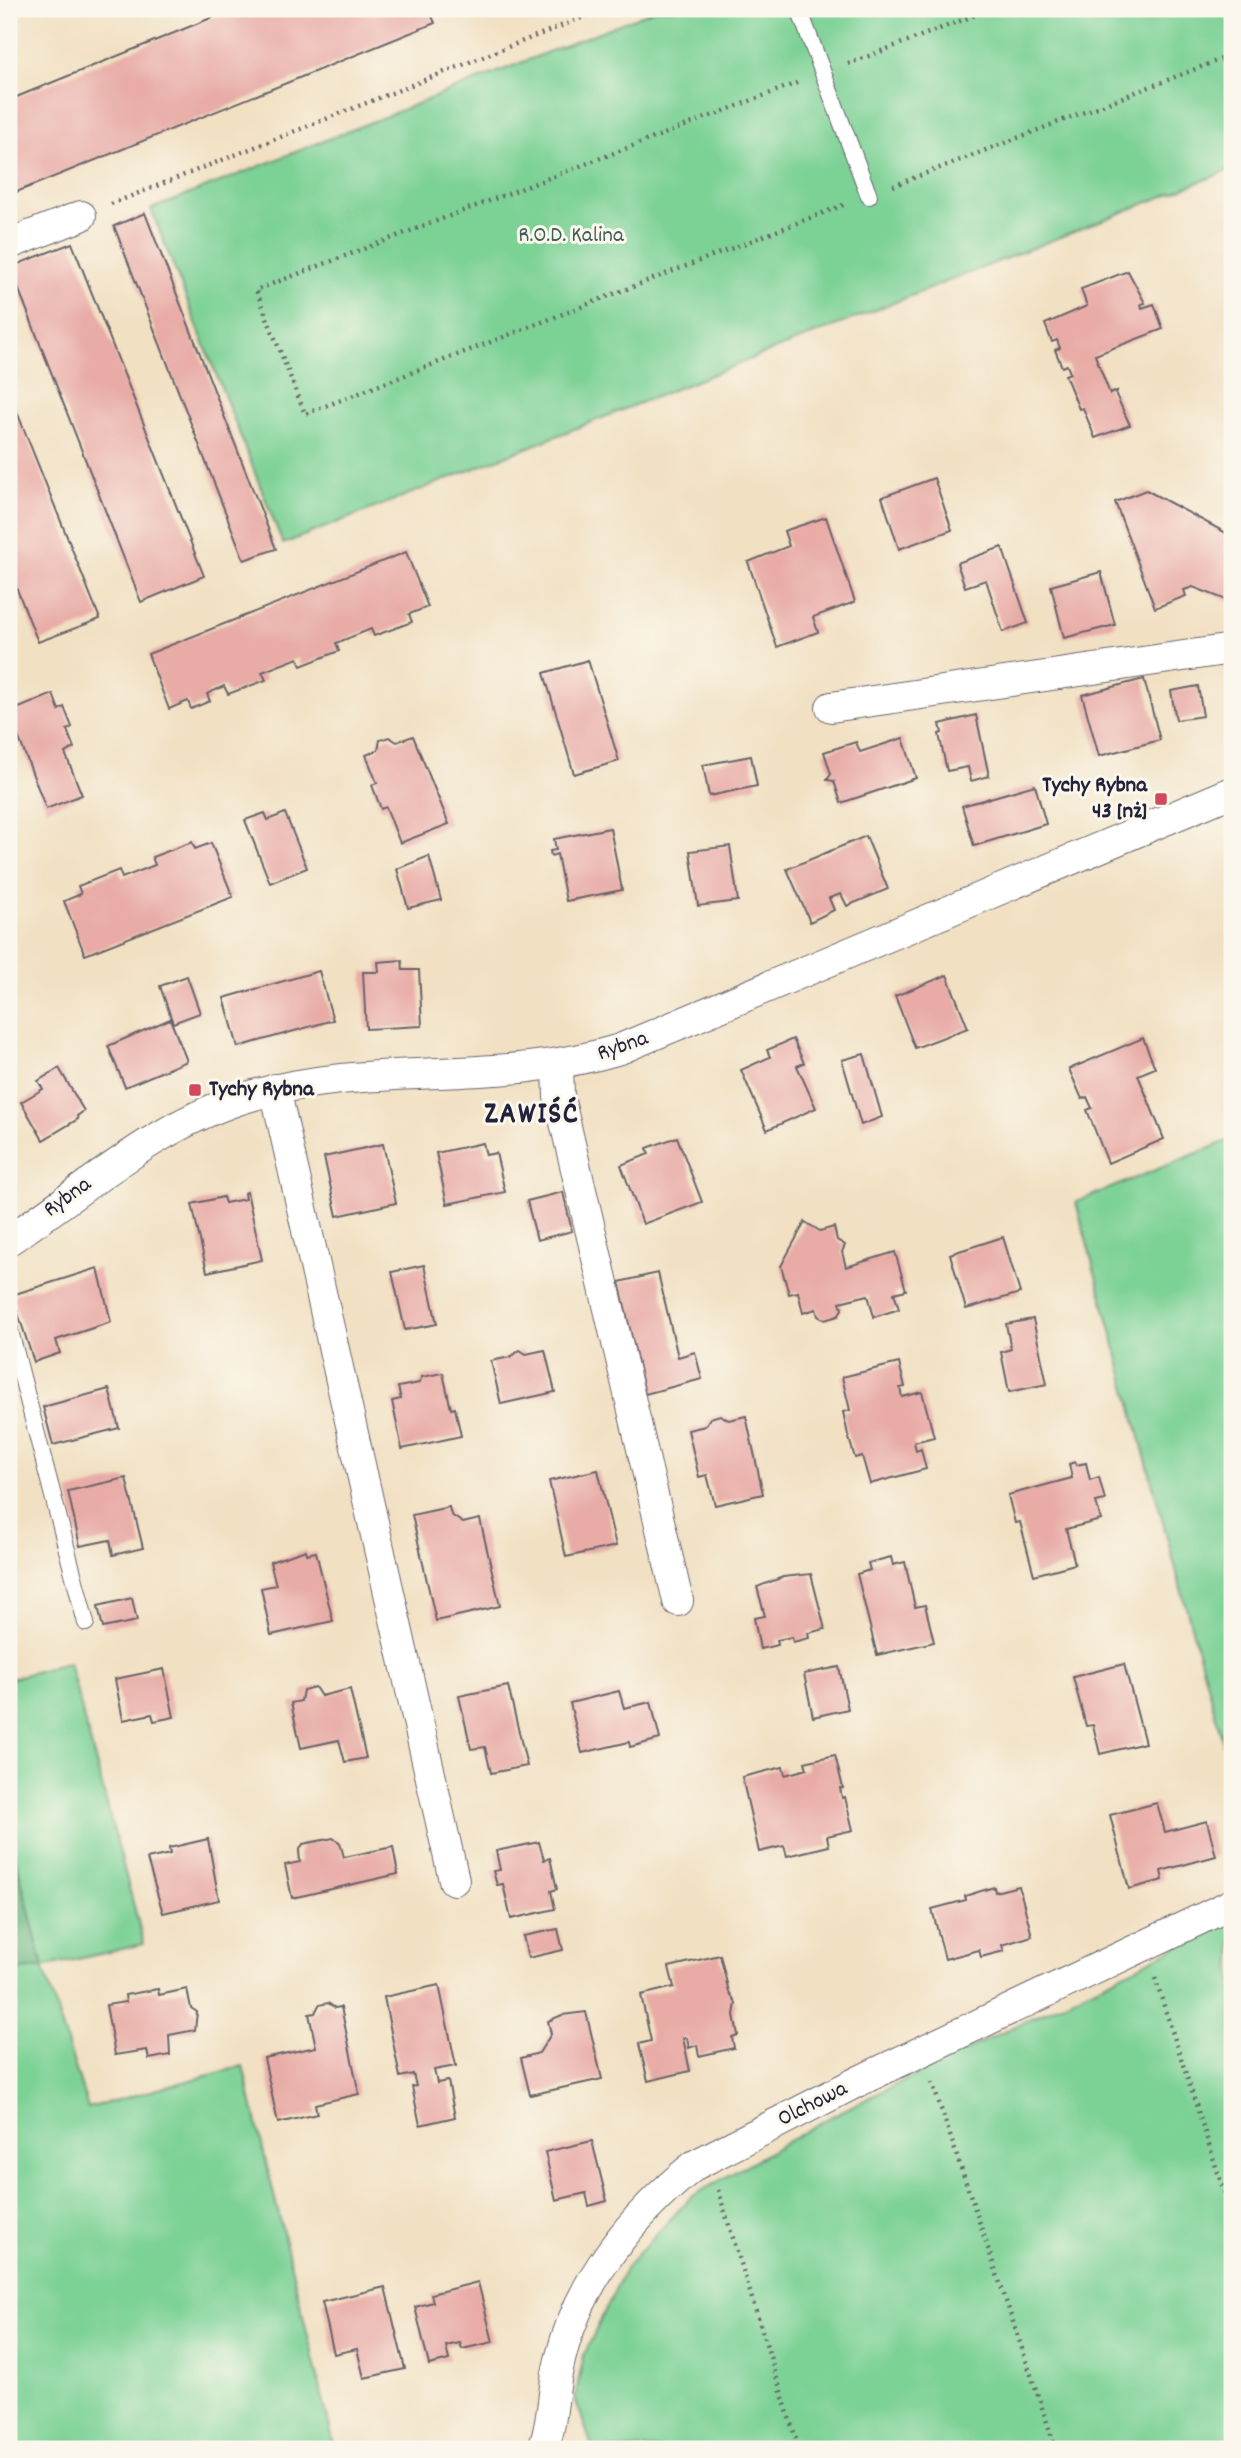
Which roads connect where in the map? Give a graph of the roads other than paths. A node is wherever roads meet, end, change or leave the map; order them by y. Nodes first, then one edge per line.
1 (799, 9) edge
2 (869, 196) road end
3 (81, 216) road end
4 (9, 244) edge
5 (1232, 649) edge
6 (831, 707) dead end
7 (1232, 792) edge
8 (558, 1066) junction
9 (275, 1089) junction
10 (9, 1240) edge
11 (9, 1327) edge
12 (678, 1601) dead end
13 (86, 1623) dead end
14 (454, 1880) dead end
15 (1232, 1904) edge
16 (543, 2449) edge

1 - 2 lane
3 - 4 street
5 - 6 street
7 - 8 street, Rybna
8 - 9 street, Rybna
8 - 12 street
9 - 10 street, Rybna
9 - 14 street
11 - 13 lane
15 - 16 street, Olchowa

